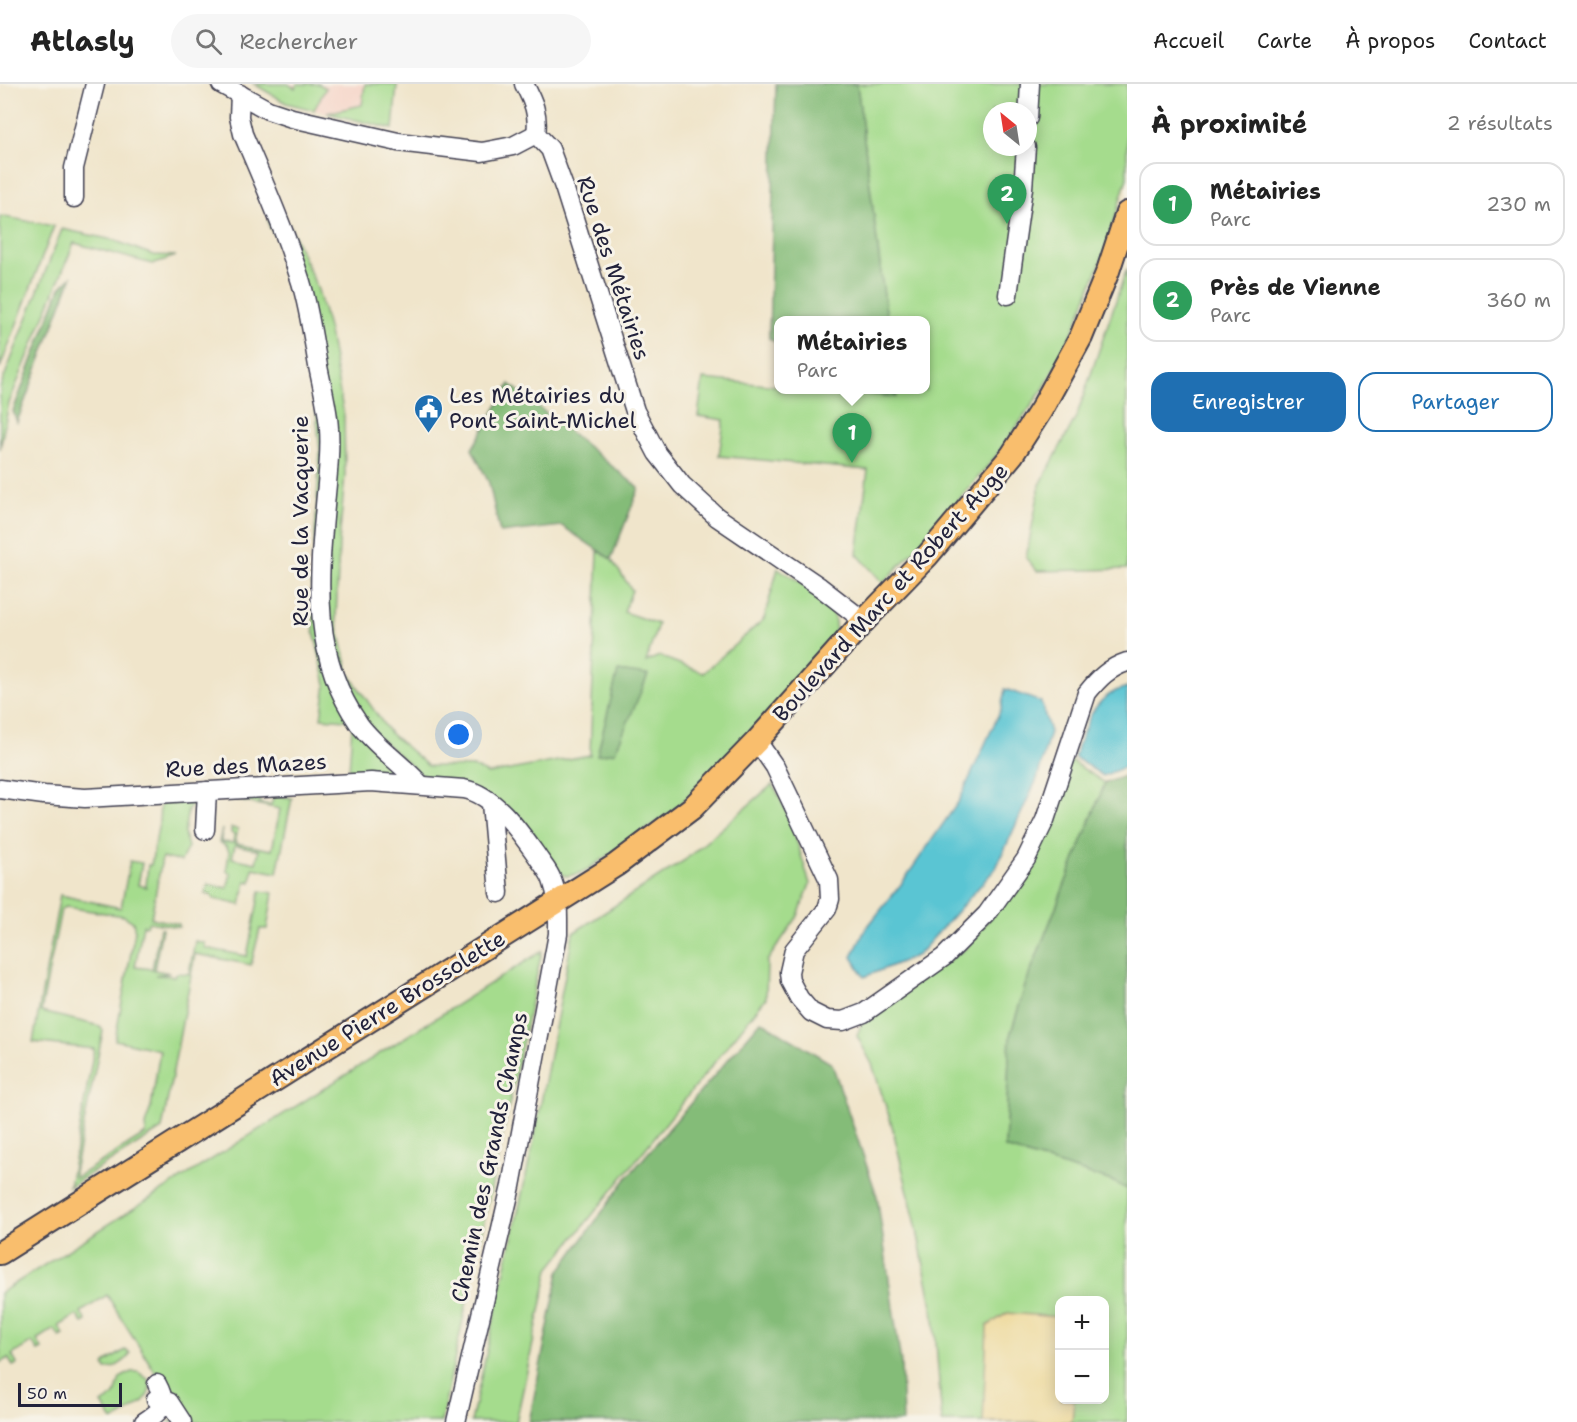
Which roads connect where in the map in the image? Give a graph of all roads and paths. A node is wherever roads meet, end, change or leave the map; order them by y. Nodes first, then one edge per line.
1 (95, 84) edge
2 (221, 84) edge
3 (524, 84) edge
4 (1030, 84) edge
5 (240, 94) junction
6 (1029, 102) edge
7 (536, 134) junction
8 (1025, 156) edge
9 (74, 198) dead end
10 (1127, 213) edge
11 (1008, 296) dead end
12 (864, 621) junction
13 (1127, 662) edge
14 (757, 741) junction
15 (420, 784) junction
16 (0, 789) edge
17 (207, 791) junction
18 (491, 803) junction
19 (205, 830) dead end
20 (499, 893) dead end
21 (558, 900) junction
22 (0, 1253) edge
23 (144, 1422) edge
24 (182, 1422) edge
25 (456, 1422) edge

1 - 9 street
2 - 5 street
3 - 7 street
4 - 6 street
5 - 7 street
5 - 15 street, Rue de la Vacquerie
7 - 12 street, Rue des Métairies
8 - 11 street
10 - 12 main road, Boulevard Marc et Robert Auge
12 - 14 main road, Boulevard Marc et Robert Auge
13 - 14 street
14 - 21 main road, Avenue Pierre Brossolette
15 - 17 street, Rue des Mazes
15 - 18 street, Rue des Mazes
16 - 17 street, Rue des Mazes
17 - 19 street
18 - 20 street
18 - 21 street, Rue des Mazes
21 - 22 main road, Avenue Pierre Brossolette
21 - 25 street, Chemin des Grands Champs
23 - 24 street

